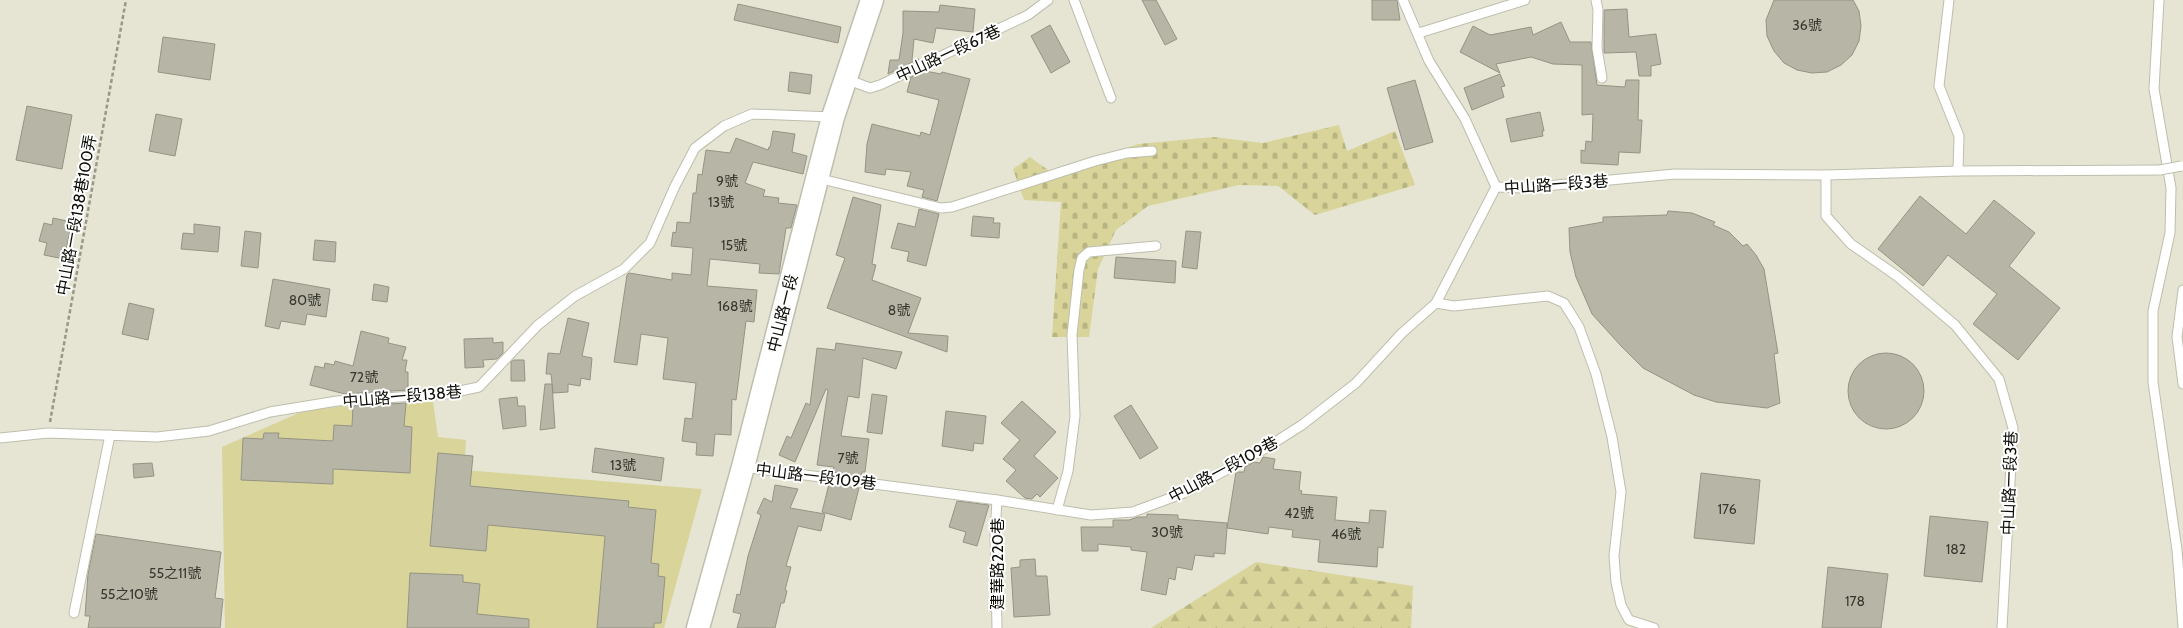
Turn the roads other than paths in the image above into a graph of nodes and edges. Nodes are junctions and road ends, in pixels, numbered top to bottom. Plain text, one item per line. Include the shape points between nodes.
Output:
1 (872, 0) edge
2 (1048, 0) edge
3 (1074, 0) edge
4 (1403, 0) edge
5 (1525, 0) edge
6 (1596, 0) edge
7 (1949, 0) edge
8 (2159, 0) edge
9 (1419, 33) junction
10 (845, 78) junction
11 (1602, 78) dead end
12 (1111, 98) dead end
13 (833, 117) junction
14 (1152, 151) dead end
15 (2182, 165) edge
16 (1958, 171) junction
17 (1826, 175) junction
18 (817, 178) junction
19 (1496, 188) junction
20 (1156, 246) dead end
21 (2183, 290) edge
22 (1436, 303) junction
23 (2183, 384) edge
24 (110, 435) junction
25 (0, 438) edge
26 (743, 467) junction
27 (997, 500) junction
28 (1057, 510) junction
29 (74, 612) dead end
30 (2183, 627) edge
31 (698, 628) edge
32 (997, 628) edge
33 (1654, 628) edge
34 (2002, 628) edge

1 - 10 street, 中山路一段
2 - 10 lane, 中山路一段67巷 via 1028,15 880,85 870,88
3 - 12 lane
4 - 9 lane, 中山路一段3巷
5 - 9 lane
6 - 11 lane via 1597,48
7 - 16 lane via 1939,86 1958,136
8 - 30 lane via 2154,89 2171,188 2170,232 2153,311 2153,382 2177,550
9 - 19 lane, 中山路一段3巷 via 1429,61 1465,119
10 - 13 street, 中山路一段
13 - 18 street, 中山路一段
13 - 24 lane, 中山路一段138巷 via 752,114 724,126 695,148 650,243 624,269 574,296 538,325 479,387 446,394 337,402 270,412 208,431 158,437
14 - 18 lane via 1095,161 941,208
15 - 16 lane, 中山路一段3巷, bridge via 2160,170
16 - 17 lane, 中山路一段3巷
17 - 19 lane, 中山路一段3巷 via 1675,174
17 - 34 lane, 中山路一段3巷 via 1826,216 1851,244 1897,276 1955,324 1999,379 2013,428
18 - 26 street, 中山路一段
19 - 22 lane, 中山路一段109巷
20 - 28 lane via 1089,252 1082,258 1072,335 1076,416 1068,471
21 - 23 lane via 2177,337
22 - 28 lane, 中山路一段109巷 via 1402,333 1356,383 1302,424 1184,493 1133,512 1091,515
22 - 33 lane via 1454,306 1548,296 1564,303 1579,327 1596,374 1612,437 1620,492 1614,556 1621,605 1629,620
24 - 25 lane, 中山路一段138巷 via 48,433
24 - 29 lane
26 - 27 lane, 中山路一段109巷
26 - 31 street, 中山路一段
27 - 28 lane, 中山路一段109巷
27 - 32 lane, 建華路220巷

